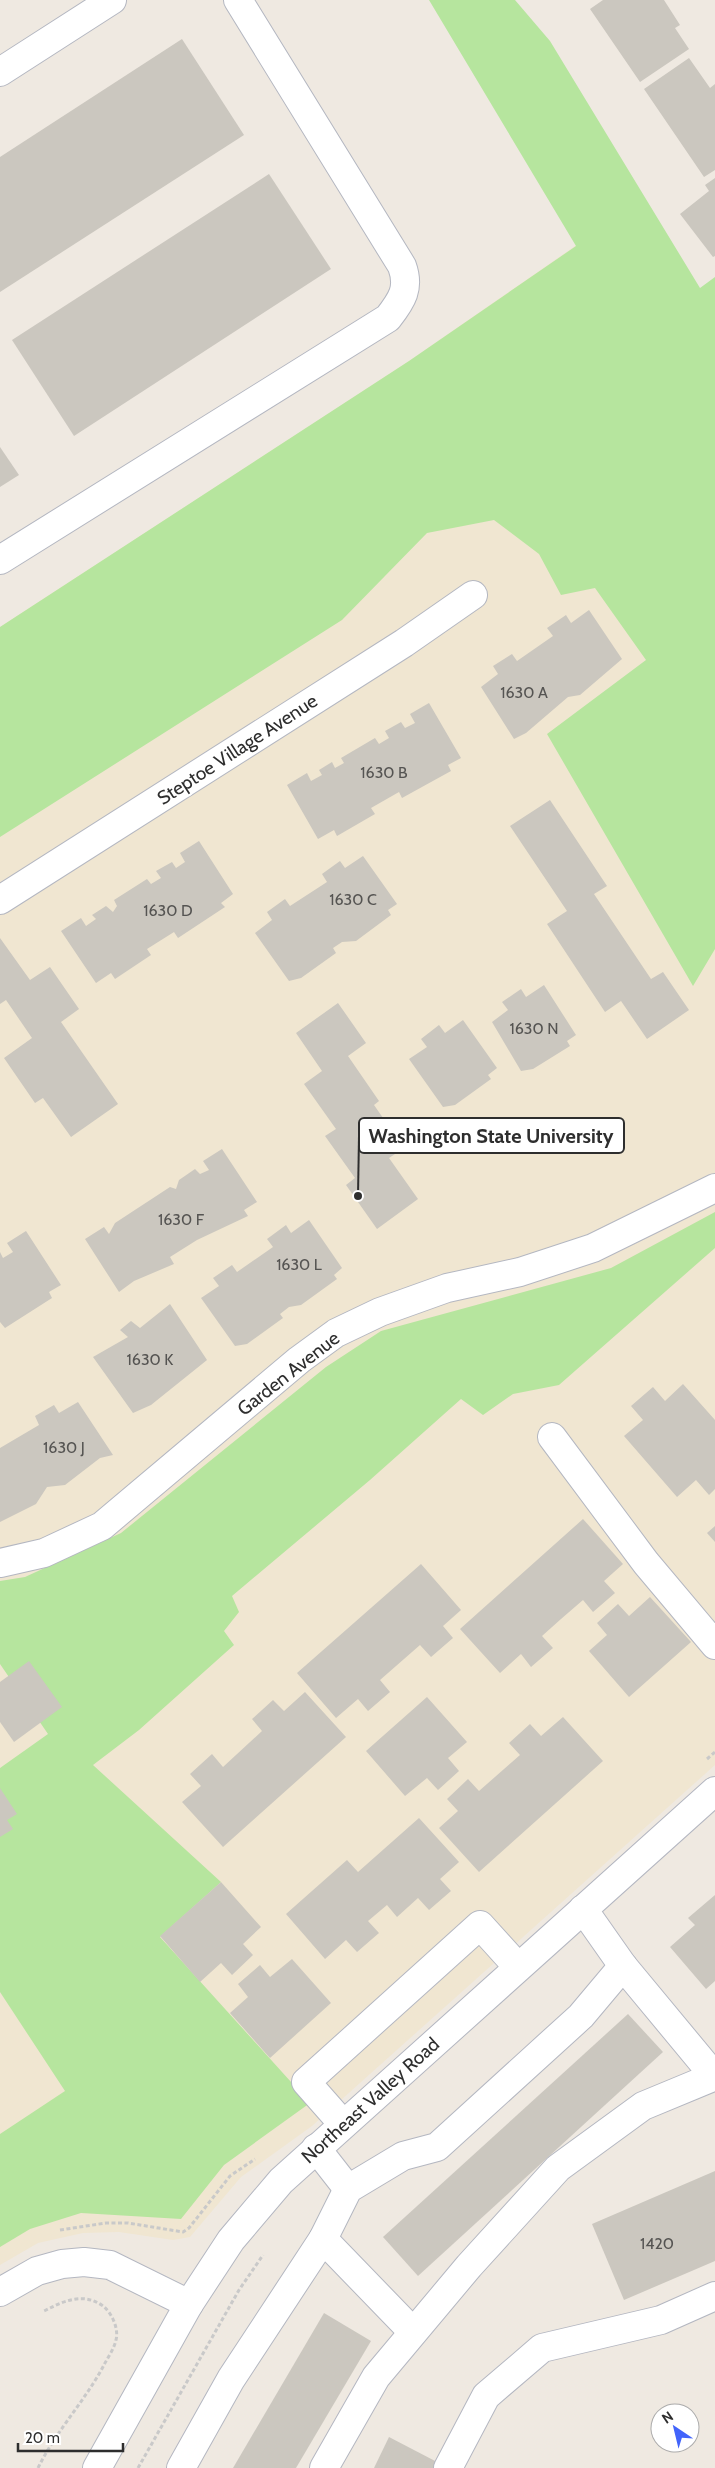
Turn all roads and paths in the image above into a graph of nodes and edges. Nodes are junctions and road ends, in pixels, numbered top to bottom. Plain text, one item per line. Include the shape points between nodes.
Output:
1 (112, 0) edge
2 (238, 0) edge
3 (0, 72) edge
4 (0, 560) edge
5 (473, 595) dead end
6 (0, 900) edge
7 (715, 1188) edge
8 (552, 1436) dead end
9 (0, 1563) edge
10 (715, 1645) edge
11 (715, 1791) edge
12 (583, 1909) junction
13 (623, 1966) junction
14 (518, 1967) junction
15 (714, 2077) edge
16 (344, 2124) junction
17 (316, 2148) junction
18 (260, 2156) dead end
19 (348, 2189) junction
20 (53, 2231) dead end
21 (323, 2239) junction
22 (0, 2292) edge
23 (715, 2296) edge
24 (189, 2304) junction
25 (42, 2312) dead end
26 (413, 2332) junction
27 (38, 2468) edge
28 (97, 2468) edge
29 (181, 2468) edge
30 (324, 2468) edge
31 (448, 2468) edge

1 - 3 street
2 - 4 street via 402,266 405,292 388,318
5 - 6 street, Steptoe Village Avenue via 404,643
7 - 9 street, Garden Avenue via 593,1248 520,1272 447,1288 380,1312 336,1333 299,1360 102,1526 44,1553
8 - 10 street via 646,1563
11 - 12 street, Northeast Valley Road
12 - 13 street
12 - 14 street, Northeast Valley Road
13 - 15 street
13 - 19 street via 581,2016 437,2147 403,2156
14 - 16 street, Northeast Valley Road
14 - 16 street via 480,1925 436,1964 306,2082
15 - 26 street via 643,2106 558,2168
16 - 17 street, Northeast Valley Road
17 - 19 street
17 - 24 street, Northeast Valley Road via 281,2181 230,2240
18 - 20 path via 230,2176 183,2232 128,2223
19 - 21 street
21 - 26 street
21 - 29 street via 231,2379
22 - 24 street via 37,2271 84,2262 110,2265
23 - 31 street via 661,2320 542,2348 486,2396
24 - 28 street, Northeast Valley Road
25 - 27 path via 74,2298 95,2301 105,2308 117,2331 116,2341 94,2384
26 - 30 street via 376,2377

